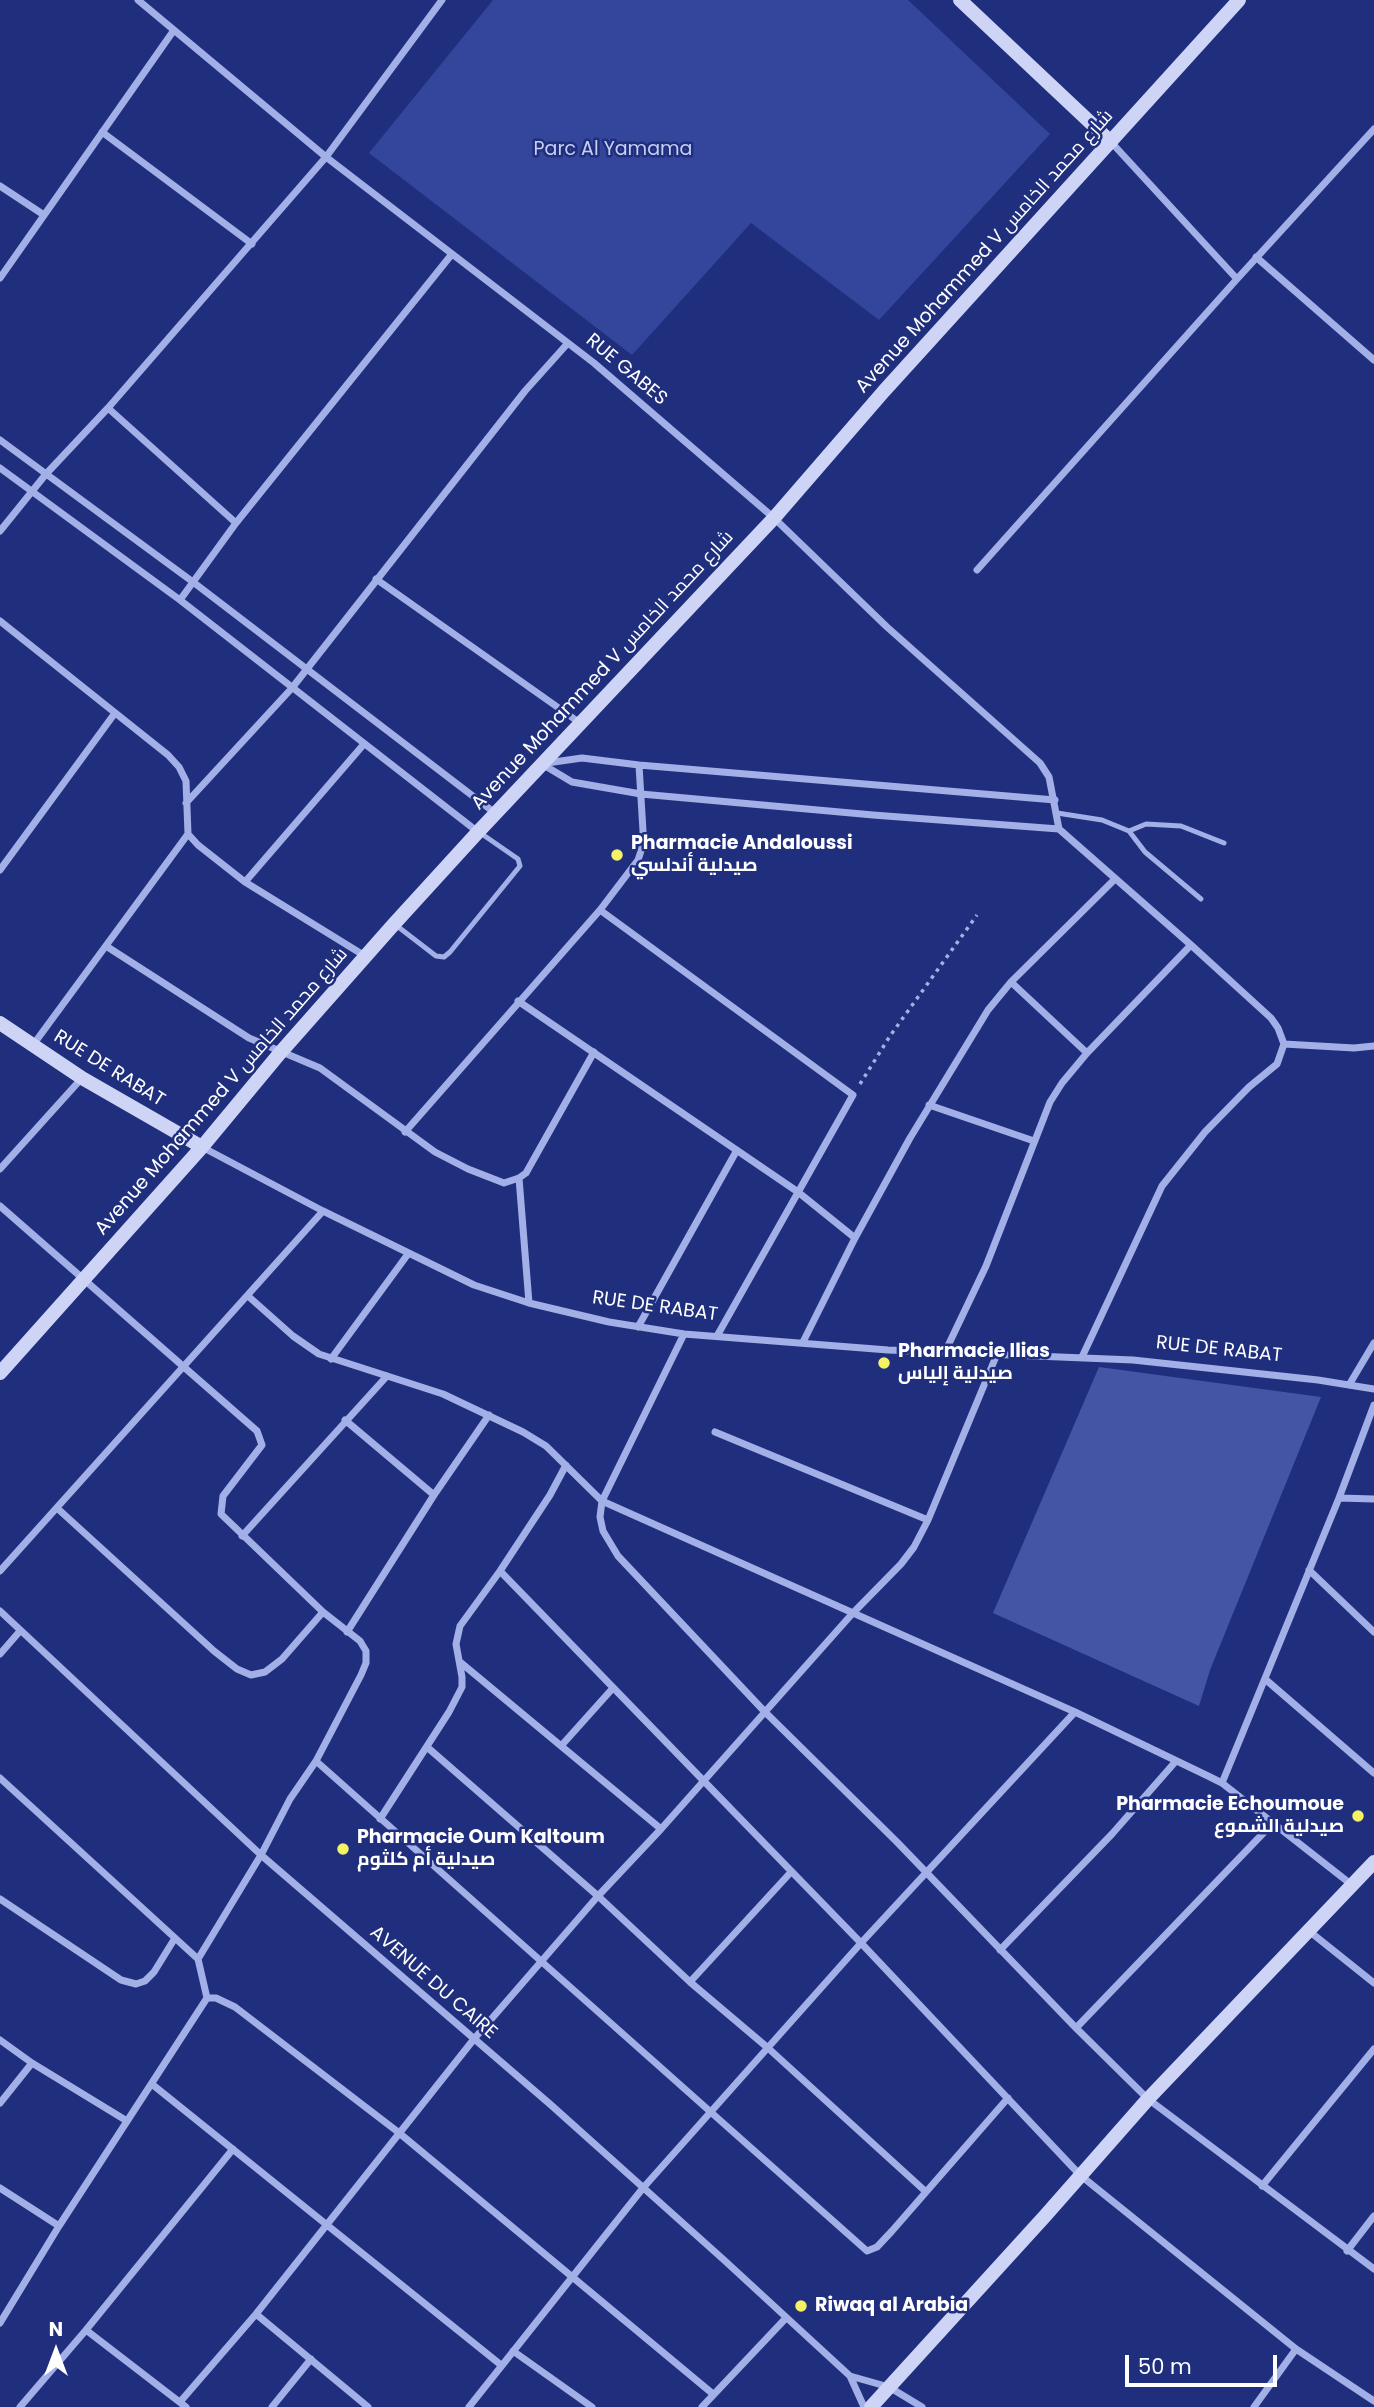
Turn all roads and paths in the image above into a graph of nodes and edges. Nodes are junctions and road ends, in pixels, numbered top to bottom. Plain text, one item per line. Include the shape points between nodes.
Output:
1 (138, 0) edge
2 (442, 0) edge
3 (960, 0) edge
4 (1239, 0) edge
5 (174, 30) junction
6 (1374, 130) edge
7 (102, 132) junction
8 (1111, 142) junction
9 (326, 157) junction
10 (0, 186) edge
11 (44, 215) junction
12 (252, 244) junction
13 (452, 254) junction
14 (1256, 257) junction
15 (0, 278) edge
16 (1237, 279) junction
17 (568, 343) junction
18 (1374, 360) edge
19 (108, 408) junction
20 (0, 440) edge
21 (0, 468) edge
22 (46, 474) junction
23 (33, 492) junction
24 (775, 518) junction
25 (236, 523) junction
26 (0, 531) edge
27 (977, 570) dead end
28 (376, 579) junction
29 (193, 582) junction
30 (180, 600) junction
31 (0, 621) edge
32 (307, 669) junction
33 (292, 688) junction
34 (116, 713) junction
35 (580, 723) junction
36 (364, 744) junction
37 (541, 764) junction
38 (639, 765) junction
39 (641, 794) junction
40 (1055, 800) junction
41 (186, 803) junction
42 (495, 813) junction
43 (1057, 813) junction
44 (1059, 829) junction
45 (1129, 831) junction
46 (478, 832) junction
47 (188, 834) junction
48 (1224, 843) dead end
49 (0, 870) edge
50 (1115, 879) junction
51 (245, 882) junction
52 (1201, 899) dead end
53 (600, 909) junction
54 (978, 915) dead end
55 (394, 924) junction
56 (1191, 945) junction
57 (106, 946) junction
58 (365, 956) junction
59 (1011, 982) junction
60 (518, 1001) junction
61 (0, 1023) edge
62 (1284, 1044) junction
63 (33, 1045) junction
64 (1374, 1046) edge
65 (594, 1052) junction
66 (281, 1053) junction
67 (1087, 1053) junction
68 (82, 1078) junction
69 (853, 1095) junction
70 (929, 1105) junction
71 (405, 1132) junction
72 (1034, 1141) junction
73 (202, 1147) junction
74 (737, 1150) junction
75 (0, 1170) edge
76 (519, 1178) junction
77 (798, 1192) junction
78 (0, 1206) edge
79 (323, 1211) junction
80 (855, 1238) junction
81 (408, 1254) junction
82 (84, 1280) junction
83 (248, 1296) junction
84 (529, 1303) junction
85 (638, 1327) junction
86 (684, 1334) junction
87 (717, 1336) junction
88 (803, 1342) junction
89 (1374, 1343) edge
90 (945, 1352) junction
91 (997, 1354) junction
92 (1082, 1357) junction
93 (331, 1359) junction
94 (182, 1366) junction
95 (0, 1373) edge
96 (387, 1376) junction
97 (1349, 1385) junction
98 (1374, 1389) edge
99 (1374, 1405) edge
100 (489, 1415) junction
101 (345, 1420) junction
102 (715, 1432) dead end
103 (566, 1465) junction
104 (434, 1495) junction
105 (1339, 1498) junction
106 (1374, 1499) edge
107 (601, 1501) junction
108 (58, 1508) junction
109 (928, 1520) junction
110 (242, 1536) junction
111 (1309, 1570) junction
112 (0, 1571) edge
113 (500, 1571) junction
114 (0, 1611) edge
115 (323, 1612) junction
116 (852, 1614) junction
117 (20, 1631) junction
118 (347, 1632) junction
119 (1374, 1632) edge
120 (0, 1654) edge
121 (460, 1662) junction
122 (1265, 1679) junction
123 (613, 1688) junction
124 (765, 1712) junction
125 (1075, 1712) junction
126 (561, 1746) junction
127 (427, 1747) junction
128 (316, 1761) junction
129 (1176, 1761) junction
130 (1374, 1773) edge
131 (0, 1778) edge
132 (703, 1781) junction
133 (1222, 1783) junction
134 (380, 1819) junction
135 (1273, 1824) junction
136 (661, 1829) junction
137 (261, 1855) junction
138 (1374, 1862) edge
139 (791, 1872) junction
140 (926, 1873) junction
141 (1352, 1885) junction
142 (598, 1896) junction
143 (0, 1899) edge
144 (1309, 1931) junction
145 (175, 1938) junction
146 (861, 1943) junction
147 (1000, 1950) junction
148 (198, 1959) junction
149 (542, 1960) junction
150 (690, 1982) junction
151 (1374, 1983) edge
152 (207, 1998) junction
153 (1076, 2028) junction
154 (474, 2039) junction
155 (0, 2040) edge
156 (768, 2048) junction
157 (1374, 2049) edge
158 (32, 2063) junction
159 (153, 2085) junction
160 (1008, 2098) junction
161 (1148, 2099) junction
162 (0, 2103) edge
163 (712, 2112) junction
164 (127, 2121) junction
165 (398, 2132) junction
166 (233, 2149) junction
167 (1080, 2175) junction
168 (1262, 2186) junction
169 (0, 2188) edge
170 (643, 2188) junction
171 (925, 2191) junction
172 (1374, 2216) edge
173 (325, 2225) junction
174 (60, 2226) junction
175 (1347, 2251) junction
176 (1374, 2269) edge
177 (572, 2277) junction
178 (256, 2314) junction
179 (786, 2318) junction
180 (0, 2323) edge
181 (86, 2330) junction
182 (1296, 2348) junction
183 (513, 2351) junction
184 (311, 2359) junction
185 (501, 2365) junction
186 (850, 2376) junction
187 (889, 2387) junction
188 (713, 2394) junction
189 (1374, 2401) edge
190 (183, 2404) edge
191 (20, 2407) edge
192 (272, 2407) edge
193 (368, 2407) edge
194 (469, 2407) edge
195 (592, 2407) edge
196 (702, 2407) edge
197 (864, 2407) edge
198 (871, 2407) edge
199 (922, 2407) edge
200 (1254, 2407) edge

1 - 5 street, RUE GABES
2 - 9 street
3 - 8 main road
4 - 8 main road, Avenue Mohammed V شارع محمد الخامس
5 - 7 street
5 - 9 street, RUE GABES
6 - 14 street
7 - 11 street
7 - 12 street
8 - 16 street
8 - 24 main road, Avenue Mohammed V شارع محمد الخامس via 884,390
9 - 12 street
9 - 13 street, RUE GABES
10 - 11 street
11 - 15 street
12 - 19 street
13 - 17 street, RUE GABES
13 - 25 street
14 - 16 street
14 - 18 street
16 - 27 street
17 - 24 street, RUE GABES
17 - 28 street via 524,390
19 - 22 street
19 - 25 street
20 - 22 street
21 - 23 street
22 - 23 street
22 - 29 street
23 - 26 street
23 - 30 street
24 - 35 main road, Avenue Mohammed V شارع محمد الخامس
24 - 40 street, RUE GABES via 1040,763
25 - 29 street
28 - 32 street
28 - 35 street
29 - 30 street
29 - 32 street
30 - 33 street
31 - 34 street
32 - 33 street
32 - 42 street
33 - 36 street
33 - 41 street
34 - 41 street via 179,767 186,781
34 - 49 street
35 - 37 main road, Avenue Mohammed V شارع محمد الخامس
36 - 46 street
36 - 51 street
37 - 38 street via 582,758
37 - 39 street via 572,782
37 - 42 main road, Avenue Mohammed V شارع محمد الخامس
38 - 39 street
38 - 40 street
39 - 44 street
39 - 53 street via 642,849
40 - 43 street, RUE GABES
41 - 47 street
42 - 46 main road, Avenue Mohammed V شارع محمد الخامس
43 - 44 street, RUE GABES
43 - 45 lane via 1102,820
44 - 50 street
45 - 48 lane via 1146,824 1181,826
45 - 52 lane via 1145,852
46 - 55 main road, Avenue Mohammed V شارع محمد الخامس
46 - 55 lane via 518,859 520,866 450,952 436,956
47 - 51 street
47 - 57 street
50 - 56 street
50 - 59 street
51 - 58 street
53 - 60 street
53 - 69 street
54 - 69 path
55 - 58 main road, Avenue Mohammed V شارع محمد الخامس
56 - 62 street via 1271,1018
56 - 67 street
57 - 63 street
57 - 66 street via 249,1038
58 - 66 main road, Avenue Mohammed V شارع محمد الخامس
59 - 67 street
59 - 70 street via 988,1010
60 - 65 street
60 - 71 street
61 - 63 main road, RUE DE RABAT
62 - 64 street
62 - 92 street via 1278,1064 1205,1132 1163,1186
63 - 68 main road, RUE DE RABAT
65 - 74 street
65 - 76 street
66 - 71 street via 320,1068
66 - 73 main road, Avenue Mohammed V شارع محمد الخامس
67 - 72 street via 1050,1102
68 - 73 main road, RUE DE RABAT
68 - 75 street
69 - 77 street
70 - 72 street
70 - 80 street
71 - 76 street via 489,1179 504,1183
72 - 90 street via 986,1266
73 - 79 street, RUE DE RABAT
73 - 82 main road, Avenue Mohammed V شارع محمد الخامس
74 - 77 street
74 - 85 street
76 - 84 street
77 - 80 street
77 - 87 street
78 - 82 street
79 - 81 street, RUE DE RABAT
79 - 83 street
80 - 88 street
81 - 84 street, RUE DE RABAT
81 - 93 street
82 - 94 street
82 - 95 main road, Avenue Mohammed V شارع محمد الخامس
83 - 93 street via 300,1341
83 - 94 street
84 - 85 street, RUE DE RABAT
85 - 86 street, RUE DE RABAT
86 - 87 street, RUE DE RABAT
86 - 107 street
87 - 88 street, RUE DE RABAT
88 - 90 street, RUE DE RABAT
89 - 97 street
90 - 91 street, RUE DE RABAT
91 - 92 street, RUE DE RABAT
91 - 109 street
92 - 97 street, RUE DE RABAT
93 - 96 street
94 - 108 street
94 - 110 street via 260,1438 259,1452 221,1504 220,1514
96 - 100 street
96 - 101 street
97 - 98 street, RUE DE RABAT
99 - 105 street
100 - 103 street via 546,1446
100 - 104 street
101 - 104 street
101 - 110 street
102 - 109 street
103 - 107 street
103 - 113 street
104 - 118 street
105 - 106 street
105 - 111 street
107 - 116 street
107 - 124 street via 603,1531 618,1556
108 - 112 street
108 - 115 street via 214,1651 251,1675 265,1672 282,1659
109 - 116 street via 901,1564
110 - 115 street
111 - 119 street
111 - 122 street
113 - 121 street via 460,1626 456,1644
113 - 123 street
114 - 117 street, AVENUE DU CAIRE
115 - 118 street
116 - 124 street
116 - 125 street
117 - 120 street
117 - 137 street, AVENUE DU CAIRE
118 - 128 street via 360,1641 366,1663
121 - 126 street
121 - 127 street via 462,1687
122 - 130 street
122 - 133 street
123 - 126 street
123 - 132 street
124 - 132 street
124 - 140 street
125 - 129 street
125 - 140 street
126 - 136 street
127 - 134 street
127 - 142 street
128 - 134 street
128 - 137 street
129 - 133 street
129 - 147 street
131 - 145 street
132 - 136 street
132 - 139 street
133 - 135 street
134 - 149 street
135 - 141 street
135 - 153 street
136 - 142 street
137 - 148 street
137 - 154 street, AVENUE DU CAIRE
138 - 141 main road
139 - 146 street
139 - 150 street
140 - 146 street
140 - 147 street
141 - 144 main road
142 - 149 street
142 - 150 street
143 - 145 street via 109,1973 136,1984 154,1972
144 - 151 street
144 - 161 main road
145 - 148 street
146 - 156 street
146 - 160 street
147 - 153 street
148 - 152 street
149 - 154 street
149 - 163 street
150 - 156 street
152 - 159 street
152 - 165 street via 236,2007
153 - 161 street
154 - 165 street
154 - 170 street, AVENUE DU CAIRE
155 - 158 street
156 - 163 street
156 - 171 street
157 - 168 street
158 - 162 street
158 - 164 street
159 - 164 street
159 - 166 street
160 - 167 street
160 - 171 street
161 - 167 main road
161 - 168 street
163 - 170 street
163 - 171 street via 867,2251 877,2247
164 - 174 street
165 - 173 street
165 - 177 street
166 - 173 street
166 - 181 street
167 - 182 street
167 - 187 main road
168 - 175 street
169 - 174 street
170 - 177 street
170 - 179 street, AVENUE DU CAIRE
172 - 175 street
173 - 178 street
173 - 185 street
174 - 180 street
175 - 176 street
177 - 183 street
177 - 188 street
178 - 184 street
178 - 190 street
179 - 186 street, AVENUE DU CAIRE
179 - 188 street
181 - 190 street
181 - 191 street
182 - 189 street
182 - 200 street
183 - 185 street
183 - 195 street
184 - 192 street
184 - 193 street
185 - 194 street
186 - 187 street, AVENUE DU CAIRE
186 - 197 street, AVENUE DU CAIRE
187 - 198 main road
187 - 199 street, AVENUE DU CAIRE
188 - 196 street

